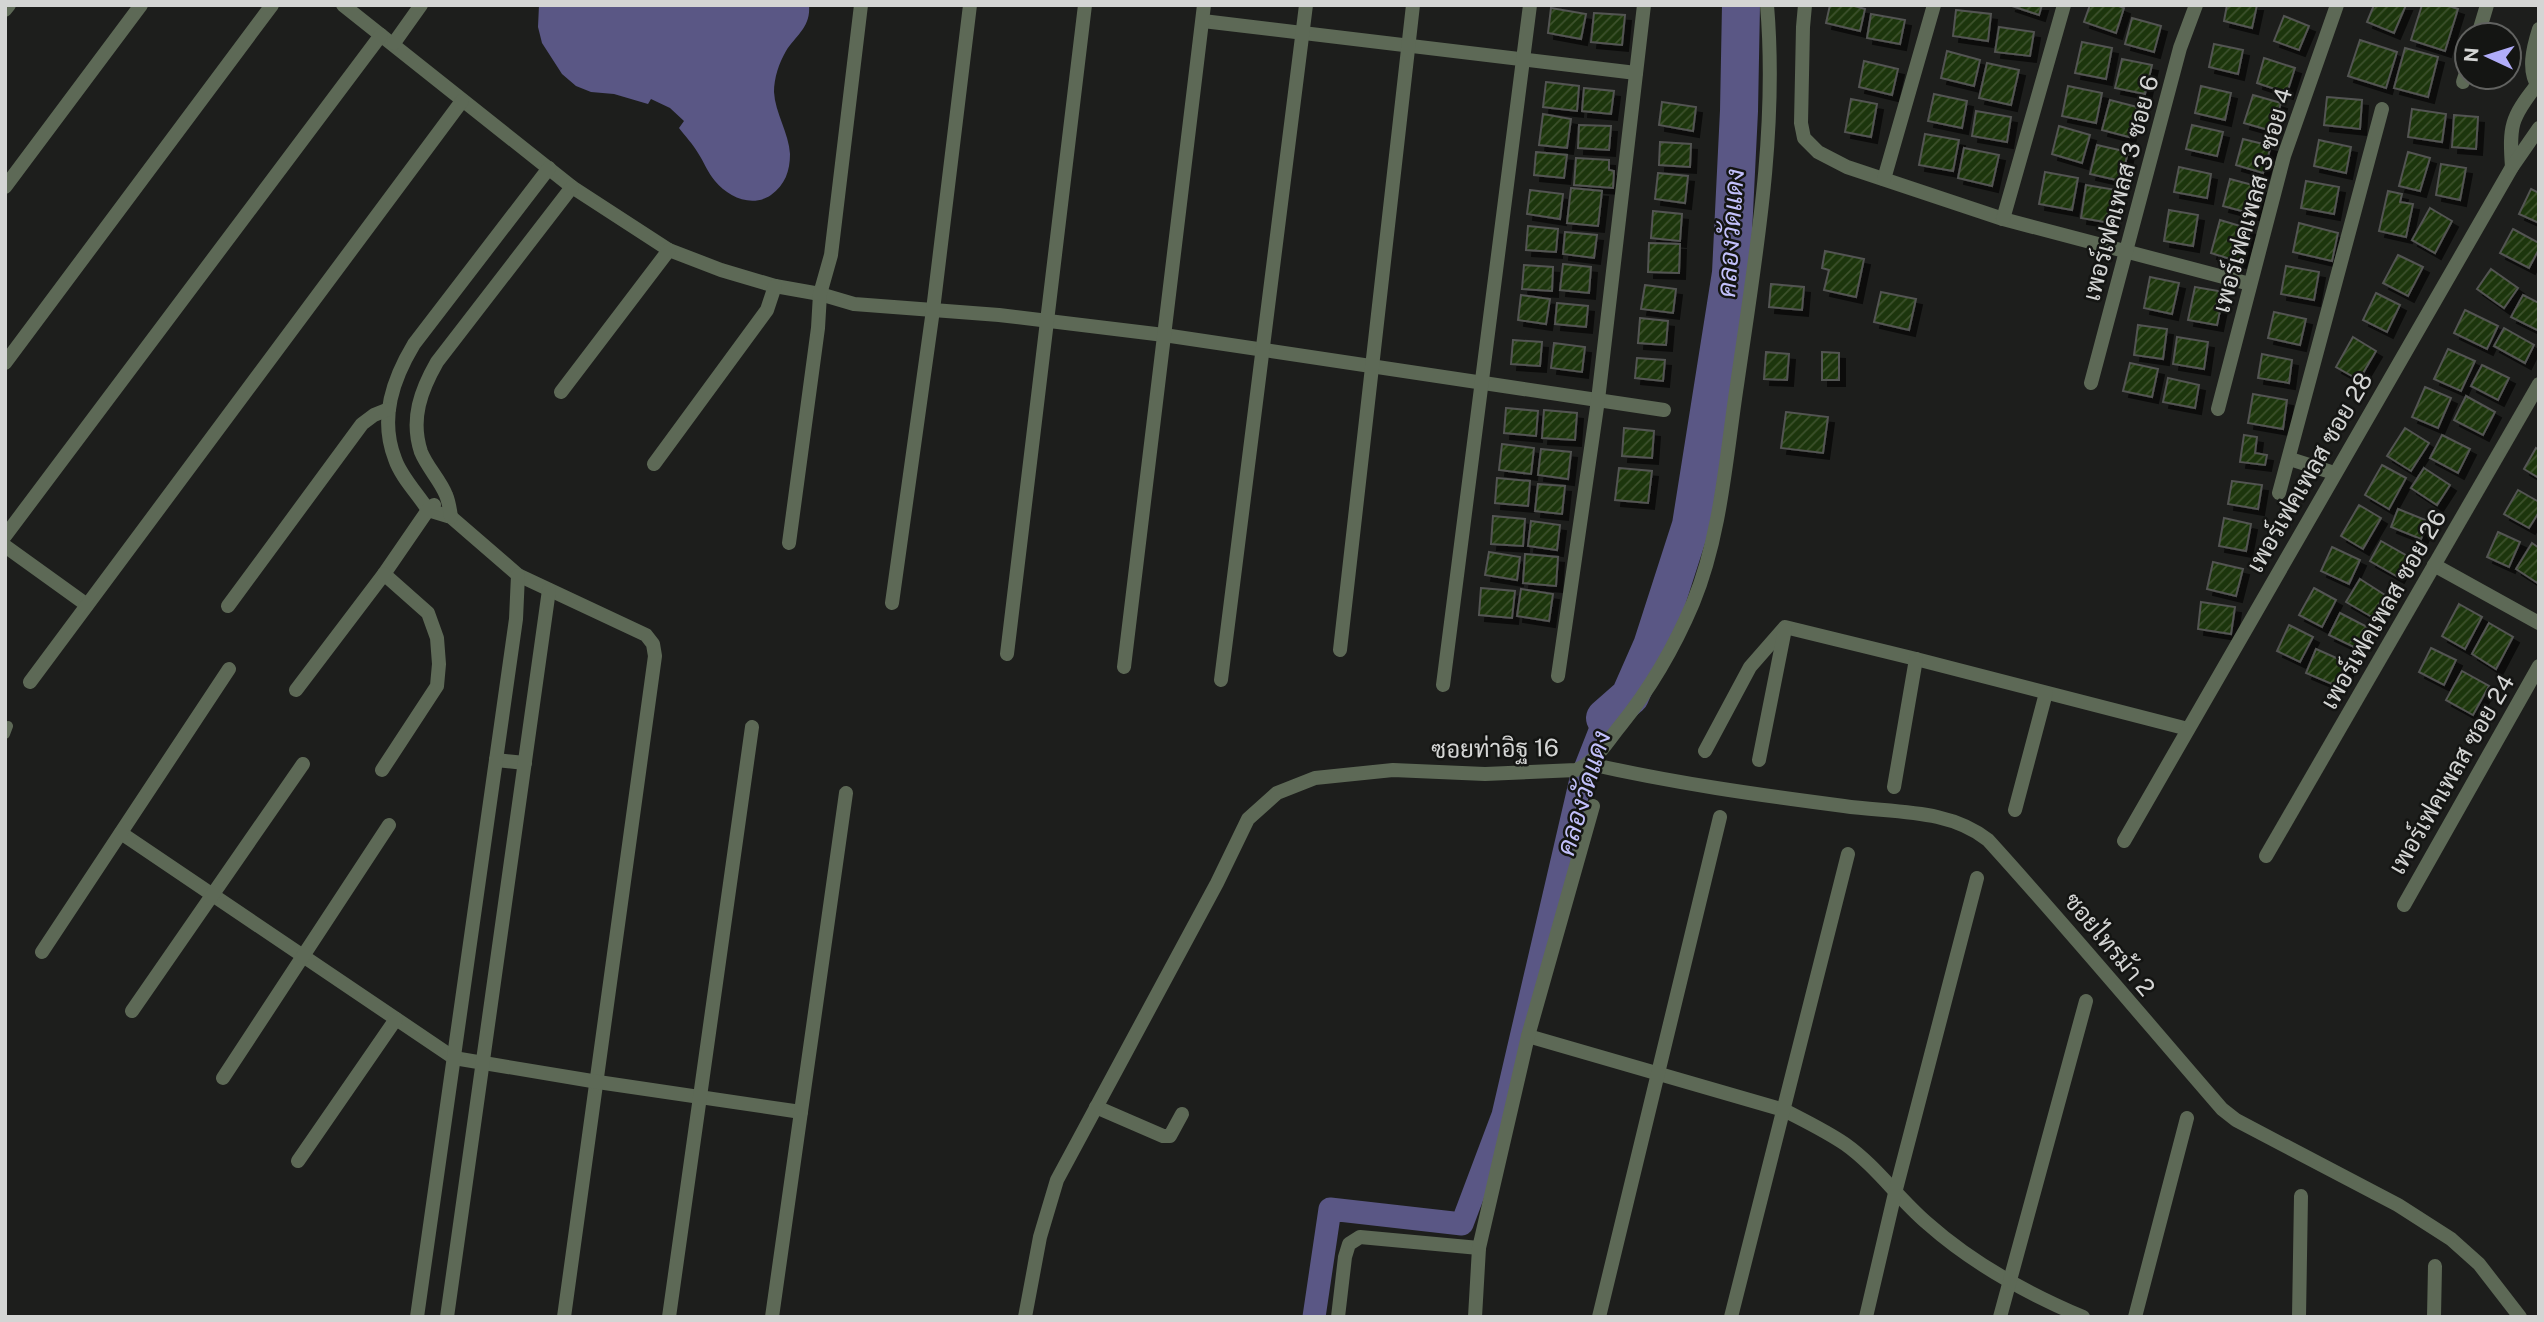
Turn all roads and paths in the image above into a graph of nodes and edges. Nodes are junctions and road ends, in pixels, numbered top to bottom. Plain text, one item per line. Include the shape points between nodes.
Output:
1 (9, 5) edge
2 (141, 5) edge
3 (272, 5) edge
4 (343, 5) edge
5 (421, 5) edge
6 (861, 5) edge
7 (970, 5) edge
8 (1085, 5) edge
9 (1205, 5) edge
10 (1306, 5) edge
11 (1413, 5) edge
12 (1530, 5) edge
13 (1644, 5) edge
14 (1767, 5) edge
15 (1805, 5) edge
16 (1934, 5) edge
17 (2064, 5) edge
18 (2196, 5) edge
19 (2337, 5) edge
20 (5, 10) edge
21 (1203, 21) junction
22 (2539, 29) edge
23 (1303, 33) junction
24 (388, 39) junction
25 (1409, 45) junction
26 (1524, 59) junction
27 (1636, 73) junction
28 (2538, 87) edge
29 (462, 101) junction
30 (2382, 109) dead end
31 (2539, 128) edge
32 (2512, 167) junction
33 (549, 168) junction
34 (1884, 180) junction
35 (5, 187) edge
36 (572, 187) junction
37 (2003, 219) junction
38 (669, 250) junction
39 (2125, 252) junction
40 (2250, 284) junction
41 (775, 286) junction
42 (820, 294) junction
43 (933, 310) junction
44 (1047, 322) junction
45 (1164, 334) junction
46 (1262, 349) junction
47 (5, 363) edge
48 (1372, 366) junction
49 (1483, 383) junction
50 (2091, 383) dead end
51 (2539, 384) edge
52 (561, 392) dead end
53 (1598, 400) junction
54 (2218, 408) dead end
55 (389, 409) junction
56 (1664, 410) dead end
57 (2290, 459) junction
58 (654, 464) dead end
59 (2334, 473) junction
60 (2280, 494) dead end
61 (446, 495) junction
62 (428, 510) junction
63 (451, 517) junction
64 (5, 536) edge
65 (789, 543) dead end
66 (5, 546) edge
67 (2434, 565) junction
68 (384, 575) junction
69 (518, 575) junction
70 (549, 590) junction
71 (892, 603) dead end
72 (87, 605) junction
73 (228, 606) dead end
74 (2539, 623) edge
75 (1785, 627) junction
76 (1340, 649) dead end
77 (1007, 654) dead end
78 (1916, 659) junction
79 (2539, 666) edge
80 (1124, 667) dead end
81 (229, 669) dead end
82 (1558, 677) dead end
83 (1220, 680) dead end
84 (30, 682) dead end
85 (1443, 685) dead end
86 (296, 690) dead end
87 (2046, 693) junction
88 (752, 727) dead end
89 (2188, 729) junction
90 (1705, 751) dead end
91 (496, 760) junction
92 (1759, 760) dead end
93 (525, 763) junction
94 (303, 764) dead end
95 (1590, 764) junction
96 (382, 770) dead end
97 (1894, 787) dead end
98 (846, 793) dead end
99 (1593, 806) dead end
100 (2015, 810) dead end
101 (1720, 817) dead end
102 (389, 825) dead end
103 (121, 833) junction
104 (2123, 841) dead end
105 (1848, 854) dead end
106 (2266, 856) dead end
107 (1977, 878) dead end
108 (213, 895) junction
109 (2404, 905) dead end
110 (42, 952) dead end
111 (303, 956) junction
112 (2086, 1001) dead end
113 (132, 1011) dead end
114 (396, 1019) junction
115 (1528, 1036) junction
116 (454, 1058) junction
117 (482, 1063) junction
118 (1657, 1073) junction
119 (223, 1078) dead end
120 (598, 1082) junction
121 (700, 1097) junction
122 (1096, 1108) junction
123 (1784, 1110) junction
124 (801, 1112) junction
125 (1182, 1114) dead end
126 (2187, 1118) dead end
127 (298, 1161) dead end
128 (1895, 1193) junction
129 (2301, 1196) dead end
130 (1479, 1248) junction
131 (2435, 1266) dead end
132 (2008, 1282) junction
133 (417, 1317) edge
134 (447, 1317) edge
135 (565, 1317) edge
136 (669, 1317) edge
137 (772, 1317) edge
138 (1025, 1317) edge
139 (1338, 1317) edge
140 (1475, 1317) edge
141 (1599, 1317) edge
142 (1731, 1317) edge
143 (1866, 1317) edge
144 (2000, 1317) edge
145 (2083, 1317) edge
146 (2135, 1317) edge
147 (2299, 1317) edge
148 (2434, 1317) edge
149 (2520, 1317) edge

1 - 20 street
2 - 35 street
3 - 47 street
4 - 24 street
5 - 24 street
6 - 42 street via 831,255
7 - 43 street
8 - 44 street
9 - 21 street
10 - 23 street
11 - 25 street
12 - 26 street
13 - 27 street
14 - 95 street, ซอยท่าอิฐ 16 via 1770,86 1765,191 1713,534 1694,601 1669,655 1639,703
15 - 34 street via 1800,98 1804,138 1818,152
16 - 34 street
17 - 37 street
18 - 39 street, เพอร์เฟคเพลส 3 ซอย 6
19 - 40 street, เพอร์เฟคเพลส 3 ซอย 4 via 2284,156
21 - 23 street
21 - 45 street
22 - 28 street via 2532,62
23 - 25 street
23 - 46 street
24 - 29 street
24 - 64 street
25 - 26 street
25 - 48 street
26 - 27 street
26 - 49 street
27 - 53 street
28 - 32 street via 2512,121
29 - 33 street
29 - 72 street
30 - 57 street
31 - 32 street, เพอร์เฟคเพลส ซอย 28
32 - 59 street, เพอร์เฟคเพลส ซอย 28
33 - 36 street
33 - 55 street via 414,344 399,369
34 - 37 street
36 - 38 street
36 - 61 street via 425,383 417,405 416,429 421,452
37 - 39 street
38 - 41 street
38 - 52 street
39 - 40 street
39 - 50 street, เพอร์เฟคเพลส 3 ซอย 6
40 - 54 street, เพอร์เฟคเพลส 3 ซอย 4
41 - 42 street
41 - 58 street via 767,310
42 - 43 street via 854,304
42 - 65 street
43 - 44 street
43 - 71 street
44 - 45 street
44 - 77 street
45 - 46 street
45 - 80 street
46 - 48 street
46 - 83 street
48 - 49 street
48 - 76 street
49 - 53 street
49 - 85 street
51 - 67 street, เพอร์เฟคเพลส ซอย 26
53 - 56 street
53 - 82 street
55 - 62 street via 395,460
55 - 73 street via 362,424
57 - 59 street
57 - 60 street
59 - 89 street, เพอร์เฟคเพลส ซอย 28
61 - 62 street
61 - 63 street
62 - 63 street
62 - 68 street
63 - 69 street
66 - 72 street
67 - 74 street
67 - 106 street, เพอร์เฟคเพลส ซอย 26
68 - 86 street
68 - 96 street via 428,613 437,638 439,664 437,686
69 - 70 street
69 - 91 street
70 - 93 street
70 - 120 street via 646,635 655,656
72 - 84 street
75 - 78 street
75 - 90 street via 1750,667
75 - 92 street
78 - 87 street
78 - 97 street
79 - 109 street, เพอร์เฟคเพลส ซอย 24
81 - 103 street
87 - 89 street
87 - 100 street
88 - 121 street
89 - 104 street, เพอร์เฟคเพลส ซอย 28
91 - 93 street
91 - 116 street
93 - 117 street
94 - 108 street
95 - 122 street, ซอยท่าอิฐ 16 via 1576,770 1485,774 1393,770 1315,778 1277,793 1248,819
95 - 149 street, ซอยไทรม้า 2 via 1634,775 1931,816 1959,821 1976,830 2059,918 2222,1109 2398,1205 2451,1240 2479,1264
98 - 124 street
99 - 115 street
101 - 118 street
102 - 111 street
103 - 108 street
103 - 110 street
105 - 123 street
107 - 128 street
108 - 111 street
108 - 113 street
111 - 114 street
111 - 119 street
112 - 132 street
114 - 116 street
114 - 127 street
115 - 118 street
115 - 130 street
116 - 117 street
116 - 133 street
117 - 120 street
117 - 134 street
118 - 123 street
118 - 141 street
120 - 121 street
120 - 135 street
121 - 124 street
121 - 136 street
122 - 125 street via 1163,1136 1170,1136
122 - 138 street, ซอยท่าอิฐ 16 via 1057,1180 1040,1237
123 - 128 street via 1846,1145
123 - 142 street
124 - 137 street
126 - 146 street
128 - 132 street via 1959,1249
128 - 143 street
129 - 147 street
130 - 139 street via 1360,1237 1349,1244 1345,1257
130 - 140 street
131 - 148 street
132 - 144 street
132 - 145 street

